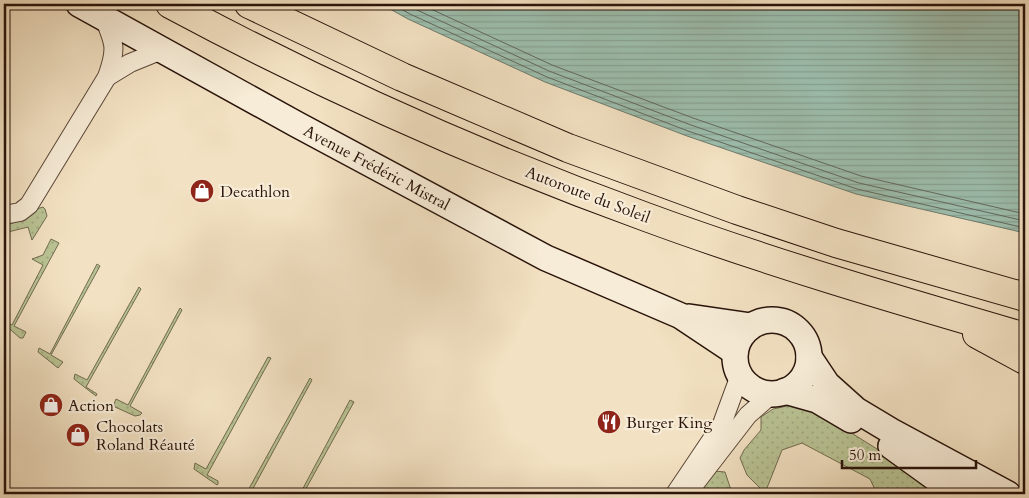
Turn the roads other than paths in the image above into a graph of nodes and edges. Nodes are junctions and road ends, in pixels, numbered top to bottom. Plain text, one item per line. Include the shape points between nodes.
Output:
1 (79, 4) edge
2 (170, 4) edge
3 (249, 4) edge
4 (104, 18) junction
5 (162, 50) junction
6 (107, 76) junction
7 (4, 215) edge
8 (1025, 297) edge
9 (934, 310) junction
10 (681, 316) junction
11 (751, 326) junction
12 (1025, 337) edge
13 (809, 357) junction
14 (1025, 360) edge
15 (737, 364) junction
16 (779, 392) junction
17 (717, 445) junction
18 (675, 494) edge
19 (688, 494) edge
20 (962, 494) edge
21 (1008, 494) edge

1 - 4 main road, Avenue Frédéric Mistral
2 - 9 highway, Autoroute du Soleil via 329,84 568,188 756,255
3 - 8 highway via 402,77 568,148 836,243
4 - 5 main road, Avenue Frédéric Mistral
4 - 6 street via 114,41
5 - 6 street
5 - 10 main road, Avenue Frédéric Mistral via 546,258
6 - 7 street via 29,205 20,212
9 - 12 highway, Autoroute du Soleil
9 - 14 highway
10 - 11 main road, Avenue Frédéric Mistral
10 - 15 main road, Avenue Frédéric Mistral
11 - 13 main road via 768,320 786,323 801,334
11 - 15 main road via 739,339
13 - 16 main road via 804,374 793,387
13 - 21 main road via 827,384 856,410
15 - 16 main road via 745,382 758,391
15 - 17 street
16 - 17 street via 748,415
16 - 20 main road via 817,400 865,428
17 - 18 street
17 - 19 street

